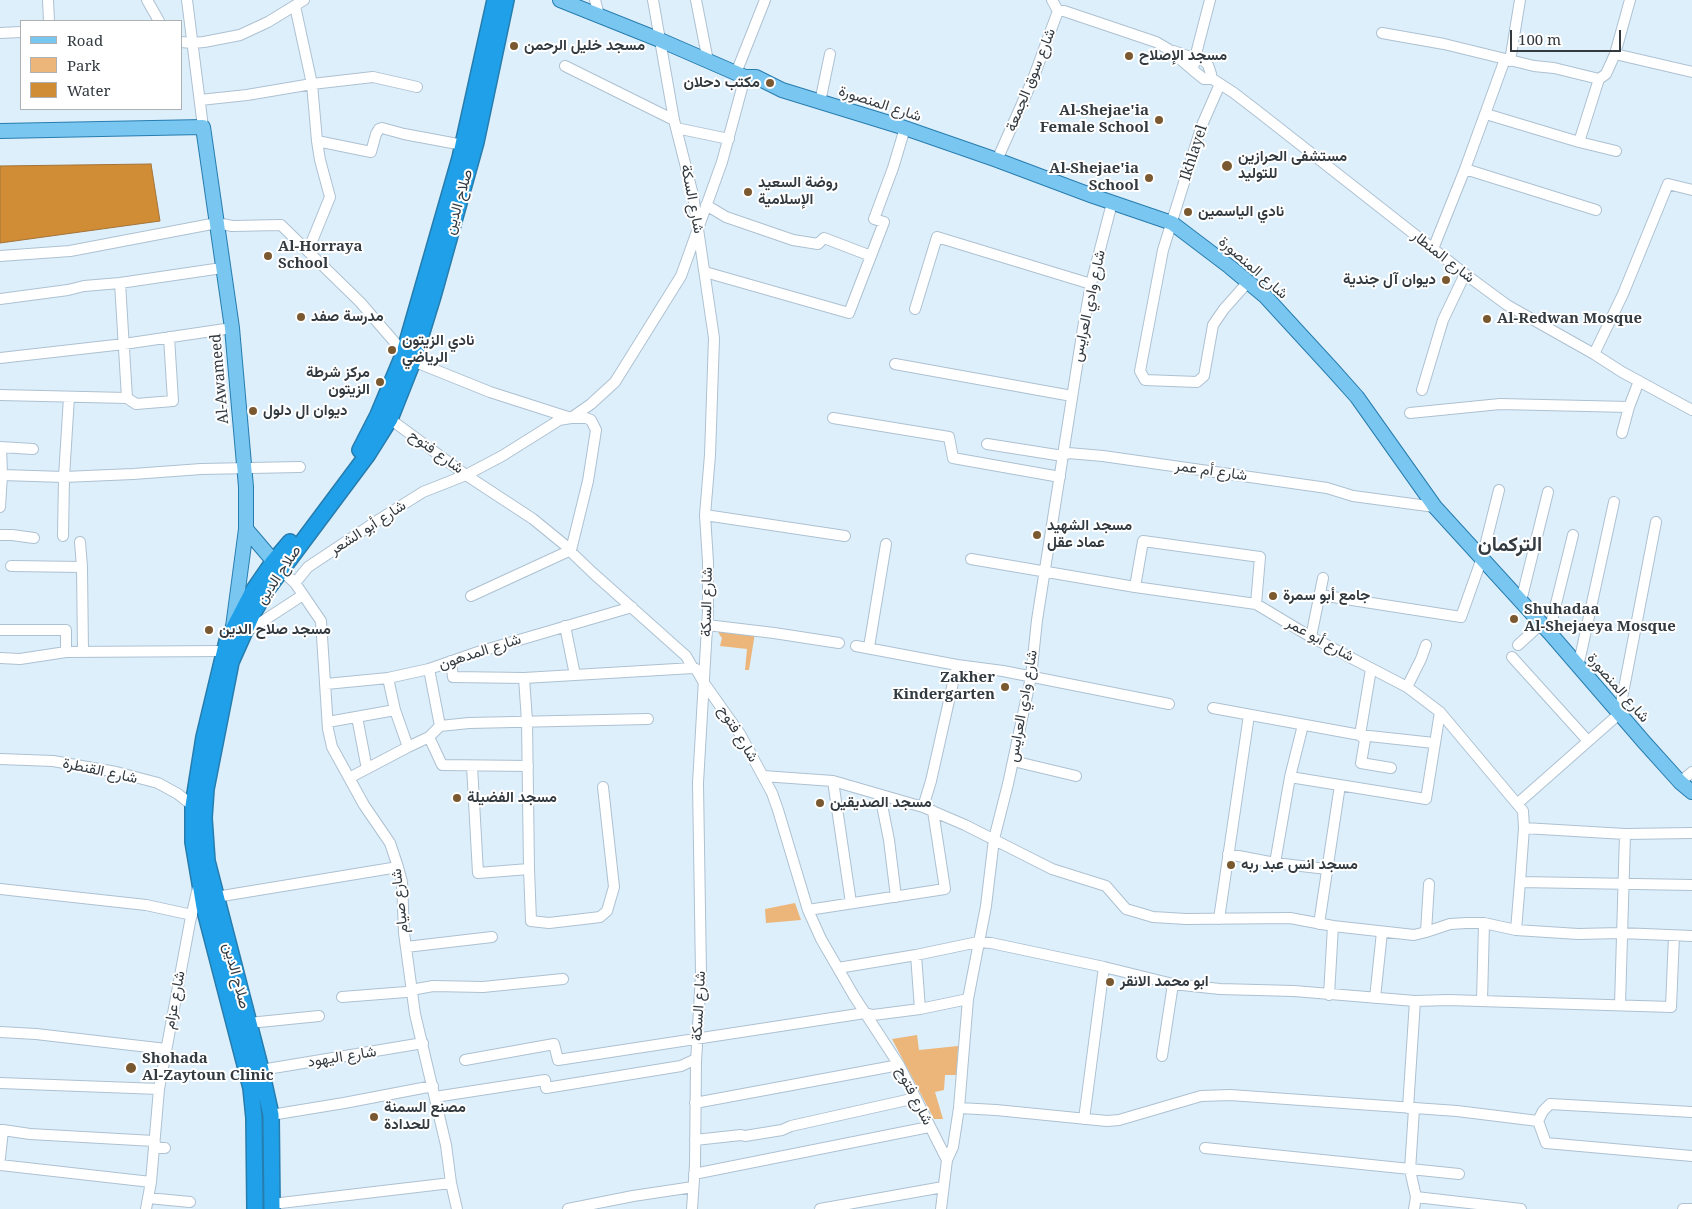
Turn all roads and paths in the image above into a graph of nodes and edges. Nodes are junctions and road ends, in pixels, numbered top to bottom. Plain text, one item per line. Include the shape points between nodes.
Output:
1 (48, 0) edge
2 (147, 0) edge
3 (187, 0) edge
4 (495, 0) edge
5 (506, 0) edge
6 (560, 0) edge
7 (579, 0) edge
8 (653, 0) edge
9 (696, 0) edge
10 (765, 0) edge
11 (1052, 0) edge
12 (1210, 0) edge
13 (1520, 0) edge
14 (1630, 0) edge
15 (300, 3) edge
16 (596, 7) edge
17 (1058, 11) junction
18 (49, 20) edge
19 (159, 20) edge
20 (20, 32) edge
21 (0, 33) edge
22 (1382, 33) dead end
23 (660, 36) junction
24 (186, 43) edge
25 (1168, 49) junction
26 (830, 54) dead end
27 (1616, 54) junction
28 (708, 57) junction
29 (1198, 60) junction
30 (1508, 60) junction
31 (565, 66) dead end
32 (1194, 71) junction
33 (1692, 72) edge
34 (744, 74) junction
35 (1599, 79) junction
36 (1215, 81) junction
37 (312, 84) junction
38 (417, 87) dead end
39 (200, 100) junction
40 (820, 102) junction
41 (1486, 114) junction
42 (675, 124) junction
43 (203, 127) junction
44 (905, 128) junction
45 (0, 131) edge
46 (729, 139) junction
47 (317, 142) junction
48 (1579, 142) junction
49 (463, 145) junction
50 (1616, 151) dead end
51 (997, 160) junction
52 (1465, 169) junction
53 (1692, 190) edge
54 (1112, 203) junction
55 (706, 205) junction
56 (1596, 210) dead end
57 (218, 223) junction
58 (1172, 223) junction
59 (698, 230) junction
60 (1433, 249) junction
61 (308, 251) junction
62 (0, 256) edge
63 (871, 256) junction
64 (222, 268) junction
65 (705, 272) junction
66 (1465, 274) junction
67 (1248, 282) junction
68 (120, 283) junction
69 (1091, 284) junction
70 (0, 299) edge
71 (915, 309) dead end
72 (232, 328) junction
73 (169, 337) junction
74 (124, 344) junction
75 (1594, 354) junction
76 (409, 357) junction
77 (0, 358) edge
78 (895, 364) dead end
79 (1639, 382) junction
80 (1422, 390) dead end
81 (0, 395) edge
82 (1072, 396) junction
83 (69, 397) junction
84 (128, 398) junction
85 (1628, 407) junction
86 (1692, 410) edge
87 (1410, 413) dead end
88 (390, 418) junction
89 (571, 418) junction
90 (833, 418) dead end
91 (1622, 434) dead end
92 (986, 444) dead end
93 (1, 447) edge
94 (33, 449) dead end
95 (1063, 456) junction
96 (300, 467) dead end
97 (243, 468) junction
98 (2, 475) junction
99 (466, 475) junction
100 (64, 477) junction
101 (1060, 477) junction
102 (1499, 490) dead end
103 (1548, 492) dead end
104 (1614, 502) dead end
105 (0, 507) edge
106 (1435, 507) junction
107 (705, 515) junction
108 (1656, 522) dead end
109 (246, 529) junction
110 (0, 535) edge
111 (1573, 535) dead end
112 (62, 536) dead end
113 (845, 536) dead end
114 (34, 538) dead end
115 (80, 542) dead end
116 (886, 544) dead end
117 (571, 550) junction
118 (1482, 558) junction
119 (971, 559) dead end
120 (12, 566) dead end
121 (277, 566) junction
122 (82, 568) junction
123 (1045, 571) junction
124 (1323, 578) dead end
125 (295, 584) junction
126 (1135, 587) junction
127 (1320, 594) junction
128 (303, 595) junction
129 (471, 596) dead end
130 (1520, 601) junction
131 (1256, 604) junction
132 (632, 607) junction
133 (707, 625) junction
134 (565, 626) junction
135 (1545, 628) junction
136 (0, 630) edge
137 (238, 632) junction
138 (1311, 636) junction
139 (839, 643) dead end
140 (1426, 645) dead end
141 (1518, 645) dead end
142 (856, 646) dead end
143 (869, 647) junction
144 (224, 651) junction
145 (66, 652) junction
146 (83, 652) junction
147 (1512, 657) dead end
148 (0, 658) edge
149 (451, 661) junction
150 (957, 665) junction
151 (1578, 667) junction
152 (693, 668) junction
153 (429, 669) junction
154 (1371, 669) junction
155 (575, 675) junction
156 (1031, 677) junction
157 (388, 678) junction
158 (524, 678) junction
159 (704, 683) junction
160 (326, 684) junction
161 (1407, 687) junction
162 (1169, 704) dead end
163 (1213, 708) dead end
164 (395, 710) junction
165 (1440, 712) junction
166 (1619, 714) junction
167 (1249, 715) junction
168 (357, 717) junction
169 (648, 719) dead end
170 (527, 721) junction
171 (328, 722) junction
172 (1302, 725) junction
173 (440, 726) junction
174 (1360, 735) junction
175 (429, 737) junction
176 (1588, 741) junction
177 (1434, 743) junction
178 (408, 746) junction
179 (0, 759) edge
180 (1013, 761) junction
181 (366, 764) dead end
182 (472, 766) junction
183 (528, 766) junction
184 (1391, 768) dead end
185 (1692, 772) edge
186 (763, 776) junction
187 (1076, 776) dead end
188 (1290, 777) junction
189 (349, 778) junction
190 (833, 781) junction
191 (1680, 782) junction
192 (1340, 786) junction
193 (603, 788) dead end
194 (1692, 792) edge
195 (880, 795) junction
196 (1518, 804) junction
197 (194, 806) junction
198 (928, 809) junction
199 (1524, 828) junction
200 (1692, 833) edge
201 (1625, 834) junction
202 (994, 839) junction
203 (1228, 854) junction
204 (1275, 863) junction
205 (398, 867) junction
206 (529, 869) junction
207 (1327, 869) junction
208 (200, 882) junction
209 (1520, 882) junction
210 (1429, 884) dead end
211 (1624, 884) junction
212 (1692, 885) edge
213 (0, 890) edge
214 (216, 897) junction
215 (896, 897) junction
216 (851, 903) junction
217 (808, 910) junction
218 (192, 915) junction
219 (1219, 919) junction
220 (1319, 924) junction
221 (1484, 924) junction
222 (1333, 926) junction
223 (1516, 930) junction
224 (1382, 932) junction
225 (1426, 932) junction
226 (1622, 933) junction
227 (1674, 936) junction
228 (1692, 936) edge
229 (492, 937) dead end
230 (978, 942) junction
231 (406, 947) junction
232 (916, 955) junction
233 (1104, 967) junction
234 (838, 968) junction
235 (563, 979) dead end
236 (1173, 984) junction
237 (411, 990) junction
238 (1329, 995) junction
239 (342, 996) dead end
240 (1375, 998) junction
241 (968, 999) junction
242 (1415, 1001) junction
243 (1482, 1001) junction
244 (1620, 1005) junction
245 (920, 1009) junction
246 (866, 1013) junction
247 (319, 1016) dead end
248 (249, 1023) junction
249 (0, 1032) edge
250 (697, 1039) junction
251 (423, 1043) junction
252 (166, 1049) junction
253 (1162, 1056) dead end
254 (696, 1059) junction
255 (465, 1060) dead end
256 (899, 1065) junction
257 (261, 1070) junction
258 (0, 1083) edge
259 (433, 1086) junction
260 (159, 1089) junction
261 (435, 1097) junction
262 (916, 1098) junction
263 (695, 1103) junction
264 (959, 1108) junction
265 (1411, 1109) junction
266 (1692, 1112) edge
267 (271, 1115) junction
268 (1084, 1119) junction
269 (1538, 1121) junction
270 (929, 1127) junction
271 (2, 1130) edge
272 (695, 1140) junction
273 (154, 1141) junction
274 (165, 1148) dead end
275 (1206, 1148) dead end
276 (1692, 1156) edge
277 (0, 1158) edge
278 (947, 1160) junction
279 (0, 1165) edge
280 (1410, 1170) junction
281 (694, 1174) junction
282 (1459, 1174) dead end
283 (151, 1182) junction
284 (451, 1183) junction
285 (943, 1183) junction
286 (693, 1187) junction
287 (148, 1198) junction
288 (1416, 1198) junction
289 (190, 1202) dead end
290 (877, 1204) edge
291 (272, 1206) edge
292 (146, 1209) edge
293 (255, 1209) edge
294 (457, 1209) edge
295 (568, 1209) edge
296 (692, 1209) edge
297 (820, 1209) edge
298 (941, 1209) edge
299 (1414, 1209) edge
300 (1520, 1209) edge
301 (1683, 1209) edge
302 (1692, 1209) edge

1 - 18 street
2 - 19 street
3 - 24 street
4 - 49 highway, صلاح الدين
5 - 76 highway, صلاح الدين via 476,142 433,296
6 - 16 main road
7 - 16 main road
8 - 23 street, شارع السكة
9 - 28 street
10 - 34 street, شارع أبو الشعر
11 - 17 street, شارع سوق الجمعة
12 - 29 street via 1197,50
13 - 30 street
14 - 27 street
15 - 24 street via 240,35
15 - 37 street
16 - 23 main road, شارع المنصورة
17 - 25 street via 1064,10 1128,32
17 - 51 street, شارع سوق الجمعة via 1033,79
20 - 21 street
22 - 30 street
23 - 28 main road, شارع المنصورة
23 - 42 street, شارع السكة
24 - 39 street
25 - 29 street
25 - 32 street
26 - 40 street
27 - 33 street
27 - 35 street via 1606,74
28 - 34 main road, شارع المنصورة
29 - 32 street via 1193,65
29 - 36 street via 1204,60
30 - 35 street
30 - 41 street
31 - 42 street
32 - 36 street via 1204,79
34 - 40 main road, شارع المنصورة
34 - 46 street, شارع أبو الشعر
35 - 48 street
36 - 58 street, Ikhlayel
36 - 60 street, شارع المنطار
37 - 38 street via 373,78
37 - 39 street
37 - 47 street
39 - 43 street
40 - 44 main road, شارع المنصورة
41 - 48 street
41 - 52 street
42 - 46 street
42 - 59 street, شارع السكة via 693,195
43 - 45 main road
43 - 57 main road, Al-Awameed
44 - 51 main road, شارع المنصورة
44 - 63 street via 874,219 884,222
46 - 55 street, شارع أبو الشعر
47 - 49 street via 372,152 376,134 382,128
47 - 61 street via 330,197
48 - 50 street
49 - 76 highway, صلاح الدين
51 - 54 main road, شارع المنصورة
52 - 56 street
52 - 60 street
53 - 75 street via 1668,184 1623,294
54 - 58 main road, شارع المنصورة
54 - 69 street, شارع وادي العرايس
55 - 59 street, شارع أبو الشعر
55 - 63 street via 726,218 793,240 818,244 824,238
57 - 61 street via 232,226 281,225
57 - 62 street via 70,251
57 - 64 main road, Al-Awameed
58 - 67 main road, شارع المنصورة
58 - 67 street, Ikhlayel via 1163,250 1140,371 1145,380 1197,382 1204,376 1213,325
59 - 65 street, شارع السكة
59 - 89 street, شارع أبو الشعر via 681,276 626,366 615,382
60 - 66 street, شارع المنطار
61 - 76 street
63 - 65 street via 849,313
64 - 68 street
64 - 72 main road, Al-Awameed
65 - 107 street, شارع السكة via 714,338
66 - 75 street, شارع المنطار via 1507,305
66 - 80 street via 1444,320
67 - 106 main road, شارع المنصورة via 1265,296 1357,397
68 - 70 street
68 - 74 street
69 - 71 street via 937,237
69 - 82 street, شارع وادي العرايس
72 - 73 street
72 - 97 main road, Al-Awameed
73 - 74 street
73 - 84 street via 173,402 136,404
74 - 77 street
74 - 84 street
75 - 79 street, شارع المنطار
76 - 88 highway, صلاح الدين
76 - 89 street via 490,392
76 - 121 highway, صلاح الدين via 360,450
78 - 82 street
79 - 85 street
79 - 86 street, شارع المنطار
81 - 83 street
82 - 95 street, شارع وادي العرايس
83 - 84 street
83 - 100 street
85 - 87 street via 1500,404
85 - 91 street
88 - 99 street, شارع فتوح
88 - 121 highway, صلاح الدين via 368,454
89 - 99 street, شارع أبو الشعر via 553,424
89 - 117 street via 589,419 596,430 588,481
90 - 101 street via 949,437 953,458
92 - 95 street, شارع أم عمر
93 - 94 street
93 - 98 street
95 - 101 street, شارع وادي العرايس
95 - 106 street, شارع أم عمر via 1068,452 1103,456
96 - 97 street
97 - 100 street
97 - 109 main road, Al-Awameed
98 - 100 street
98 - 105 street
99 - 117 street, شارع فتوح via 532,519
99 - 125 street, شارع أبو الشعر via 423,492 380,519 308,567
100 - 112 street
101 - 123 street, شارع وادي العرايس
102 - 118 street
103 - 130 street
104 - 151 street
106 - 118 main road, شارع المنصورة
107 - 113 street
107 - 133 street, شارع السكة
108 - 166 street
109 - 121 main road
109 - 137 main road, Al-Awameed
110 - 114 street
111 - 135 street
115 - 122 street
116 - 143 street
117 - 129 street
117 - 132 street, شارع فتوح
118 - 127 street via 1461,617
118 - 130 main road, شارع المنصورة
119 - 123 street, شارع أبو عمر
120 - 122 street
121 - 125 street
121 - 137 highway, صلاح الدين via 268,588
122 - 146 street
123 - 126 street, شارع أبو عمر
123 - 156 street, شارع وادي العرايس
124 - 127 street
125 - 128 street, شارع صيام
126 - 131 street, شارع أبو عمر
126 - 131 street via 1143,541 1260,557
127 - 138 street
128 - 137 street
128 - 160 street, شارع صيام via 321,621
130 - 135 main road, شارع المنصورة
131 - 138 street, شارع أبو عمر
132 - 134 street, شارع المدهون
132 - 152 street, شارع فتوح via 686,656
133 - 139 street
133 - 159 street, شارع السكة
134 - 149 street, شارع المدهون
134 - 155 street
135 - 141 street
135 - 151 main road, شارع المنصورة
136 - 145 street via 66,630
137 - 144 highway, صلاح الدين
137 - 214 highway, صلاح الدين via 206,789 204,818 208,861
138 - 154 street, شارع أبو عمر
140 - 161 street
142 - 143 street
143 - 150 street
144 - 146 street
144 - 197 highway, صلاح الدين via 204,737
145 - 146 street
145 - 148 street via 20,659
147 - 176 street
149 - 153 street, شارع المدهون
149 - 158 street via 453,677
150 - 156 street
150 - 198 street via 931,781
151 - 166 main road, شارع المنصورة
152 - 155 street
152 - 159 street, شارع فتوح
153 - 157 street, شارع المدهون
153 - 173 street
154 - 161 street, شارع أبو عمر
154 - 174 street
155 - 158 street
156 - 162 street
156 - 180 street, شارع وادي العرايس
157 - 160 street, شارع المدهون
157 - 164 street
158 - 170 street
159 - 186 street, شارع فتوح via 740,734
159 - 250 street, شارع السكة via 698,783 701,974
160 - 171 street, شارع صيام
161 - 165 street, شارع أبو عمر
163 - 167 street
164 - 168 street
164 - 178 street
165 - 177 street
165 - 196 street, شارع أبو عمر
166 - 176 street
166 - 191 main road, شارع المنصورة
167 - 172 street
167 - 203 street
168 - 171 street
168 - 181 street
169 - 170 street
170 - 173 street
170 - 183 street
171 - 189 street, شارع صيام via 332,747
172 - 174 street
172 - 188 street
173 - 175 street
174 - 177 street
174 - 184 street via 1365,740 1361,763
175 - 178 street
175 - 182 street via 442,765
176 - 196 street
177 - 192 street via 1426,799
178 - 189 street
179 - 197 street, شارع القنطرة via 53,761 116,772 158,783
180 - 187 street
180 - 202 street, شارع وادي العرايس
182 - 183 street
182 - 206 street via 478,873
183 - 206 street
185 - 191 street
186 - 190 street
186 - 217 street, شارع فتوح via 778,810
188 - 192 street
188 - 204 street
189 - 205 street, شارع صيام via 390,843
190 - 195 street
190 - 216 street
191 - 194 main road, شارع المنصورة
192 - 207 street
193 - 206 street via 614,887 607,911 600,917 549,923 531,921
195 - 198 street
195 - 215 street
196 - 199 street, شارع أبو عمر via 1523,811
197 - 208 highway, صلاح الدين via 193,842
198 - 202 street
198 - 215 street via 946,889
199 - 201 street
199 - 209 street, شارع أبو عمر
200 - 201 street
201 - 211 street
202 - 219 street via 1052,869 1106,886 1126,909 1153,917
202 - 230 street, شارع وادي العرايس
203 - 204 street
203 - 219 street
204 - 207 street
205 - 214 street
205 - 231 street, شارع صيام
207 - 220 street
208 - 218 street, شارع عزام
208 - 293 highway, صلاح الدين via 251,1088
209 - 211 street
209 - 223 street, شارع أبو عمر
210 - 225 street
211 - 212 street
211 - 226 street
213 - 218 street via 146,905
214 - 248 highway, صلاح الدين
215 - 216 street
216 - 217 street
217 - 234 street, شارع فتوح
218 - 252 street, شارع عزام
219 - 220 street via 1290,918
220 - 222 street
221 - 223 street
221 - 225 street via 1450,924
221 - 243 street
222 - 224 street
222 - 238 street
223 - 226 street
224 - 225 street via 1414,935
224 - 240 street
226 - 227 street
226 - 244 street
227 - 228 street
227 - 244 street via 1671,1007
229 - 231 street
230 - 232 street
230 - 233 street
230 - 241 street, شارع وادي العرايس
231 - 237 street, شارع صيام
232 - 234 street
232 - 245 street
233 - 236 street
233 - 268 street
234 - 246 street, شارع فتوح
235 - 237 street
236 - 238 street
236 - 253 street
237 - 239 street
237 - 251 street, شارع صيام
238 - 240 street
240 - 242 street
241 - 245 street
241 - 264 street, شارع وادي العرايس
242 - 243 street
242 - 265 street
243 - 244 street
245 - 246 street
246 - 250 street
246 - 256 street, شارع فتوح
247 - 248 street
248 - 257 highway, صلاح الدين
249 - 252 street
250 - 254 street, شارع السكة
250 - 255 street via 558,1060 554,1044
251 - 257 street, شارع اليهود
251 - 259 street, شارع صيام
252 - 260 street, شارع عزام
254 - 261 street via 681,1066 546,1088 544,1080
254 - 263 street, شارع السكة
256 - 262 street, شارع فتوح
256 - 263 street
257 - 267 highway, صلاح الدين
258 - 260 street
259 - 261 street, شارع صيام
259 - 267 street
260 - 273 street, شارع عزام
261 - 284 street, شارع صيام
262 - 270 street, شارع فتوح
262 - 272 street via 782,1130
263 - 272 street, شارع السكة
264 - 268 street
264 - 278 street, شارع وادي العرايس via 953,1146
265 - 268 street via 1215,1095 1201,1096 1119,1120
265 - 269 street
265 - 280 street
266 - 269 street via 1550,1104
267 - 291 highway, صلاح الدين
269 - 276 street via 1546,1143
270 - 278 street, شارع فتوح
270 - 281 street
271 - 273 street
271 - 277 street
272 - 281 street, شارع السكة
273 - 274 street via 157,1148
273 - 283 street, شارع عزام
275 - 280 street
278 - 285 street, شارع وادي العرايس
279 - 283 street
280 - 282 street
280 - 288 street
281 - 286 street, شارع السكة
283 - 287 street, شارع عزام
284 - 291 street
284 - 294 street, شارع صيام
285 - 290 street
285 - 298 street
286 - 295 street
286 - 296 street, شارع السكة
287 - 289 street
287 - 292 street, شارع عزام
288 - 299 street
288 - 300 street
290 - 297 street
301 - 302 street

